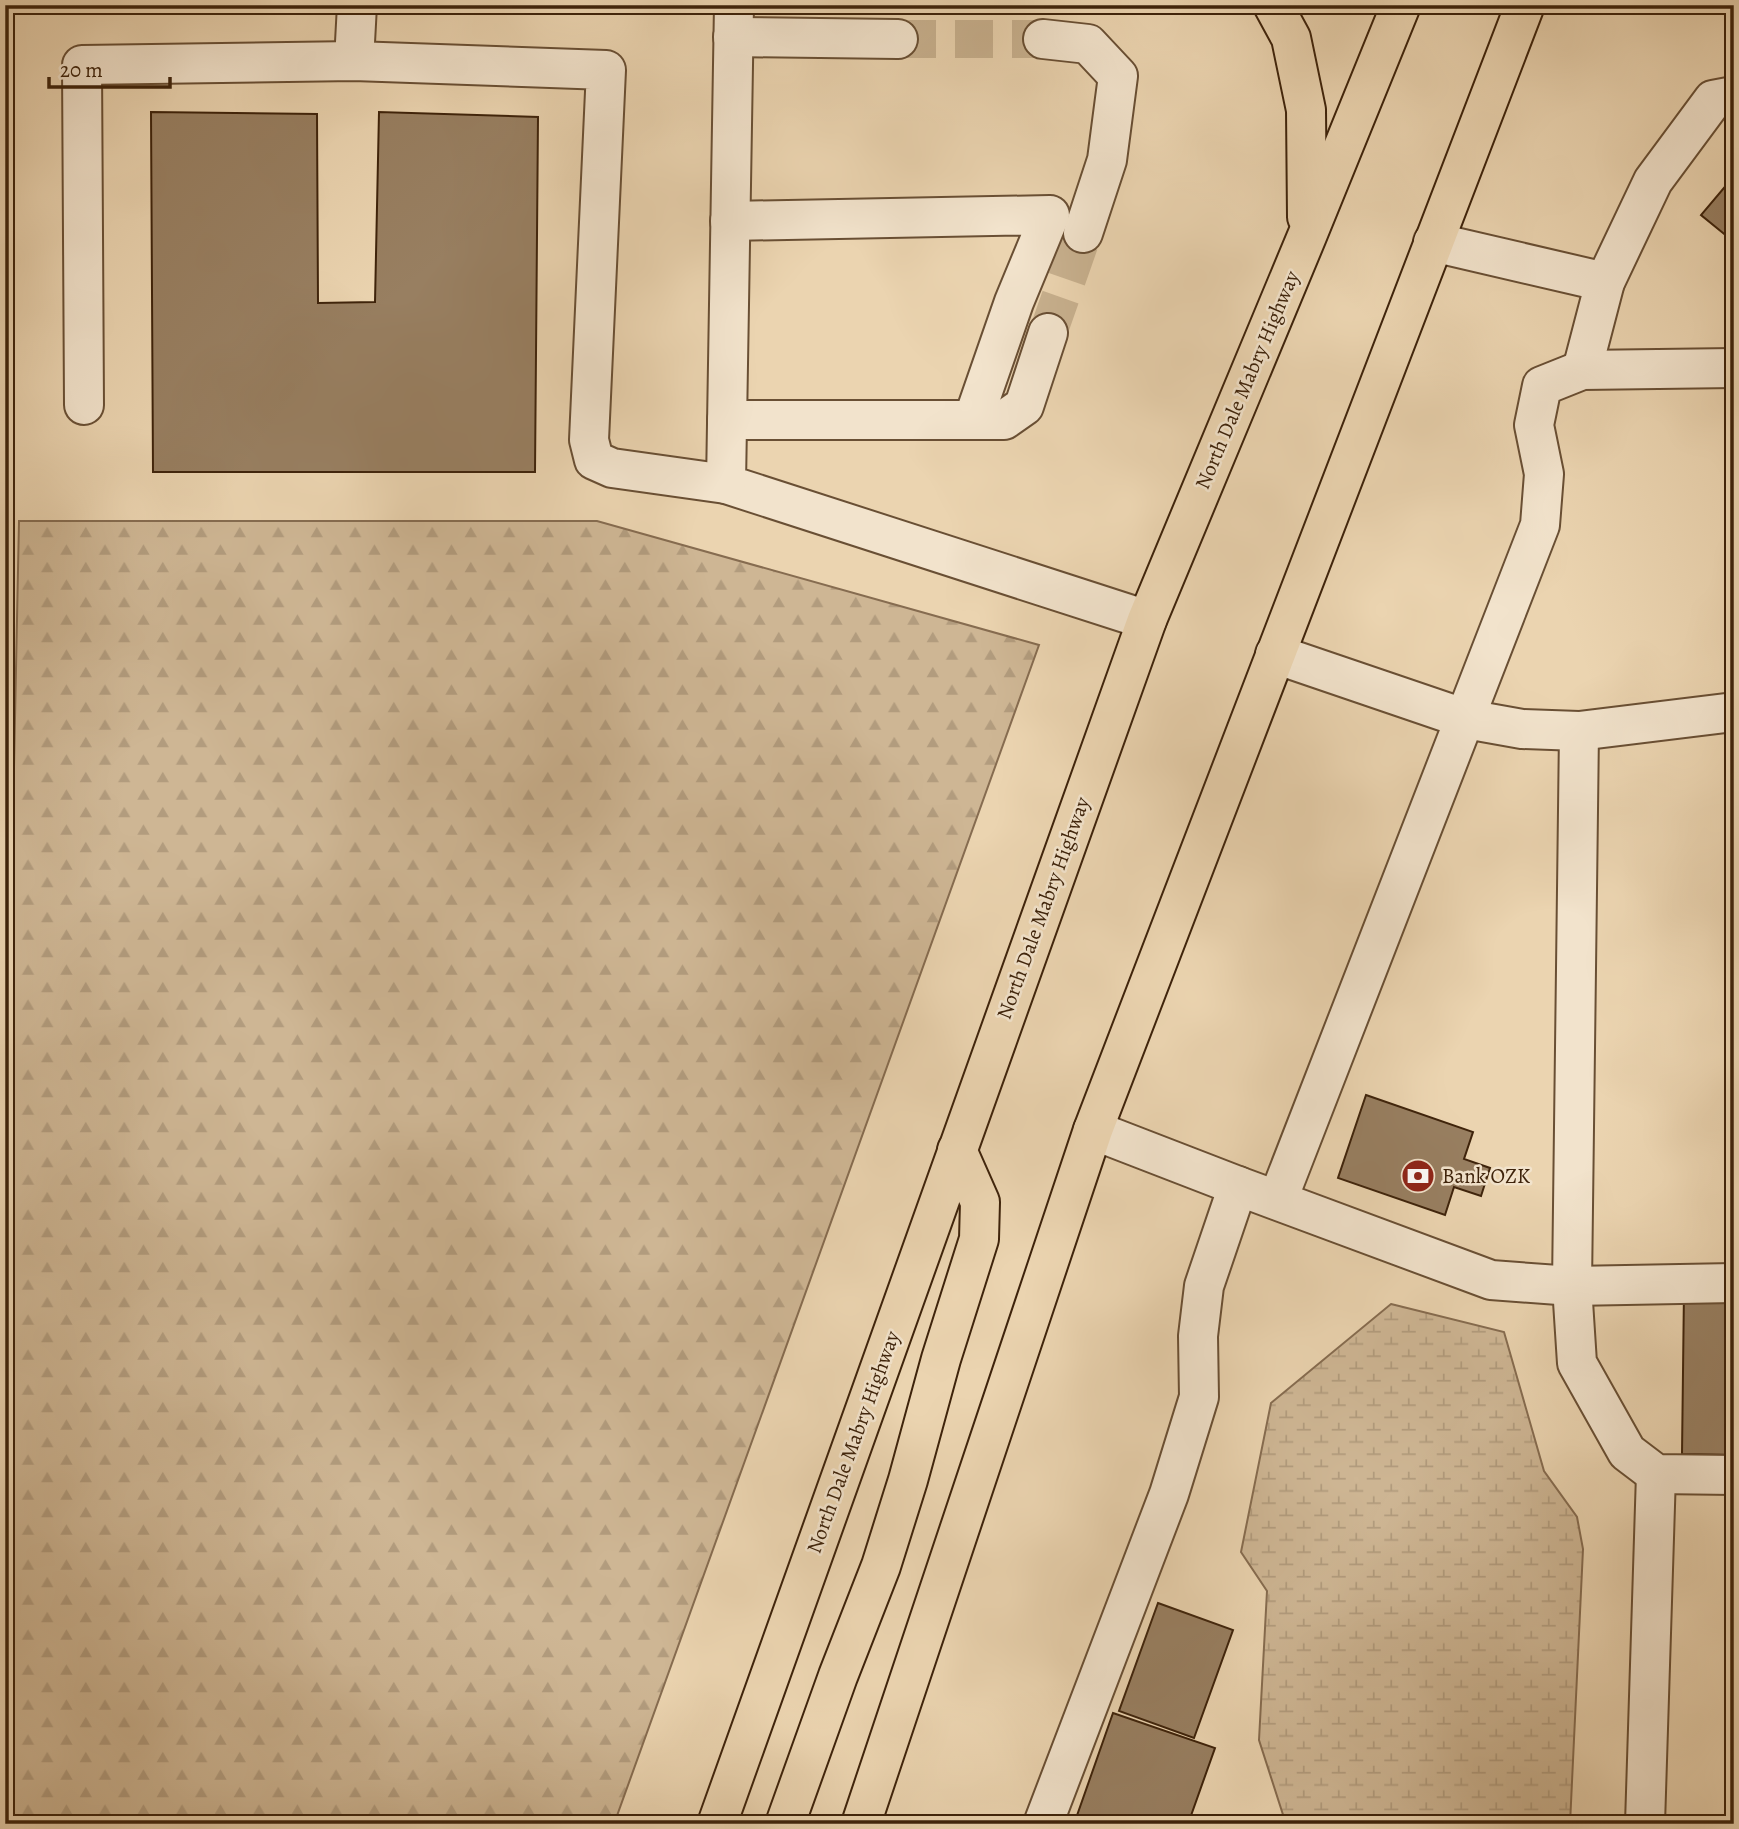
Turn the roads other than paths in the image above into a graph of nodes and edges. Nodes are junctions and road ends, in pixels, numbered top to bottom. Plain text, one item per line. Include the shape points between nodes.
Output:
1 (357, 5) edge
2 (1273, 5) edge
3 (1401, 5) edge
4 (1525, 5) edge
5 (734, 21) edge
6 (898, 39) tunnel mouth
7 (1043, 39) tunnel mouth
8 (354, 61) junction
9 (1734, 96) edge
10 (730, 221) junction
11 (1083, 233) tunnel mouth
12 (1307, 236) junction
13 (1433, 242) junction
14 (1605, 282) junction
15 (1048, 332) tunnel mouth
16 (1734, 368) edge
17 (1582, 370) junction
18 (84, 405) dead end
19 (727, 419) junction
20 (973, 419) junction
21 (726, 484) junction
22 (1147, 620) junction
23 (1275, 654) junction
24 (1734, 712) edge
25 (1466, 719) junction
26 (1579, 732) junction
27 (1093, 1130) junction
28 (957, 1150) junction
29 (1238, 1186) junction
30 (1278, 1199) junction
31 (1734, 1283) edge
32 (1572, 1286) junction
33 (1656, 1474) junction
34 (1734, 1475) edge
35 (718, 1824) edge
36 (785, 1824) edge
37 (862, 1824) edge
38 (1043, 1824) edge
39 (1645, 1824) edge

1 - 8 lane
2 - 12 main road via 1291,38 1306,110
3 - 12 main road, North Dale Mabry Highway
4 - 13 main road
5 - 6 lane
5 - 10 lane
7 - 11 lane via 1088,44 1118,76 1107,160
8 - 18 lane via 82,65
8 - 21 lane via 606,69 589,440 594,460 612,468
9 - 14 lane via 1713,100 1653,181
10 - 19 lane
10 - 20 lane via 1050,215
12 - 22 main road, North Dale Mabry Highway
13 - 14 lane
13 - 23 main road
14 - 17 lane
15 - 20 lane via 1024,406 1004,419
16 - 17 lane
17 - 25 lane via 1542,386 1534,425 1544,474 1540,525
19 - 20 lane
19 - 21 lane
21 - 22 lane
22 - 28 main road, North Dale Mabry Highway
23 - 25 lane
23 - 27 main road
24 - 26 lane
25 - 26 lane via 1522,729
25 - 30 lane
26 - 32 lane
27 - 29 lane
27 - 37 main road
28 - 35 main road, North Dale Mabry Highway
28 - 36 main road via 980,1202 979,1239 881,1566
29 - 30 lane
29 - 38 lane via 1203,1286 1199,1397 1168,1494
30 - 32 lane via 1491,1280
31 - 32 lane
32 - 33 lane via 1577,1363 1627,1452
33 - 34 lane
33 - 39 lane

